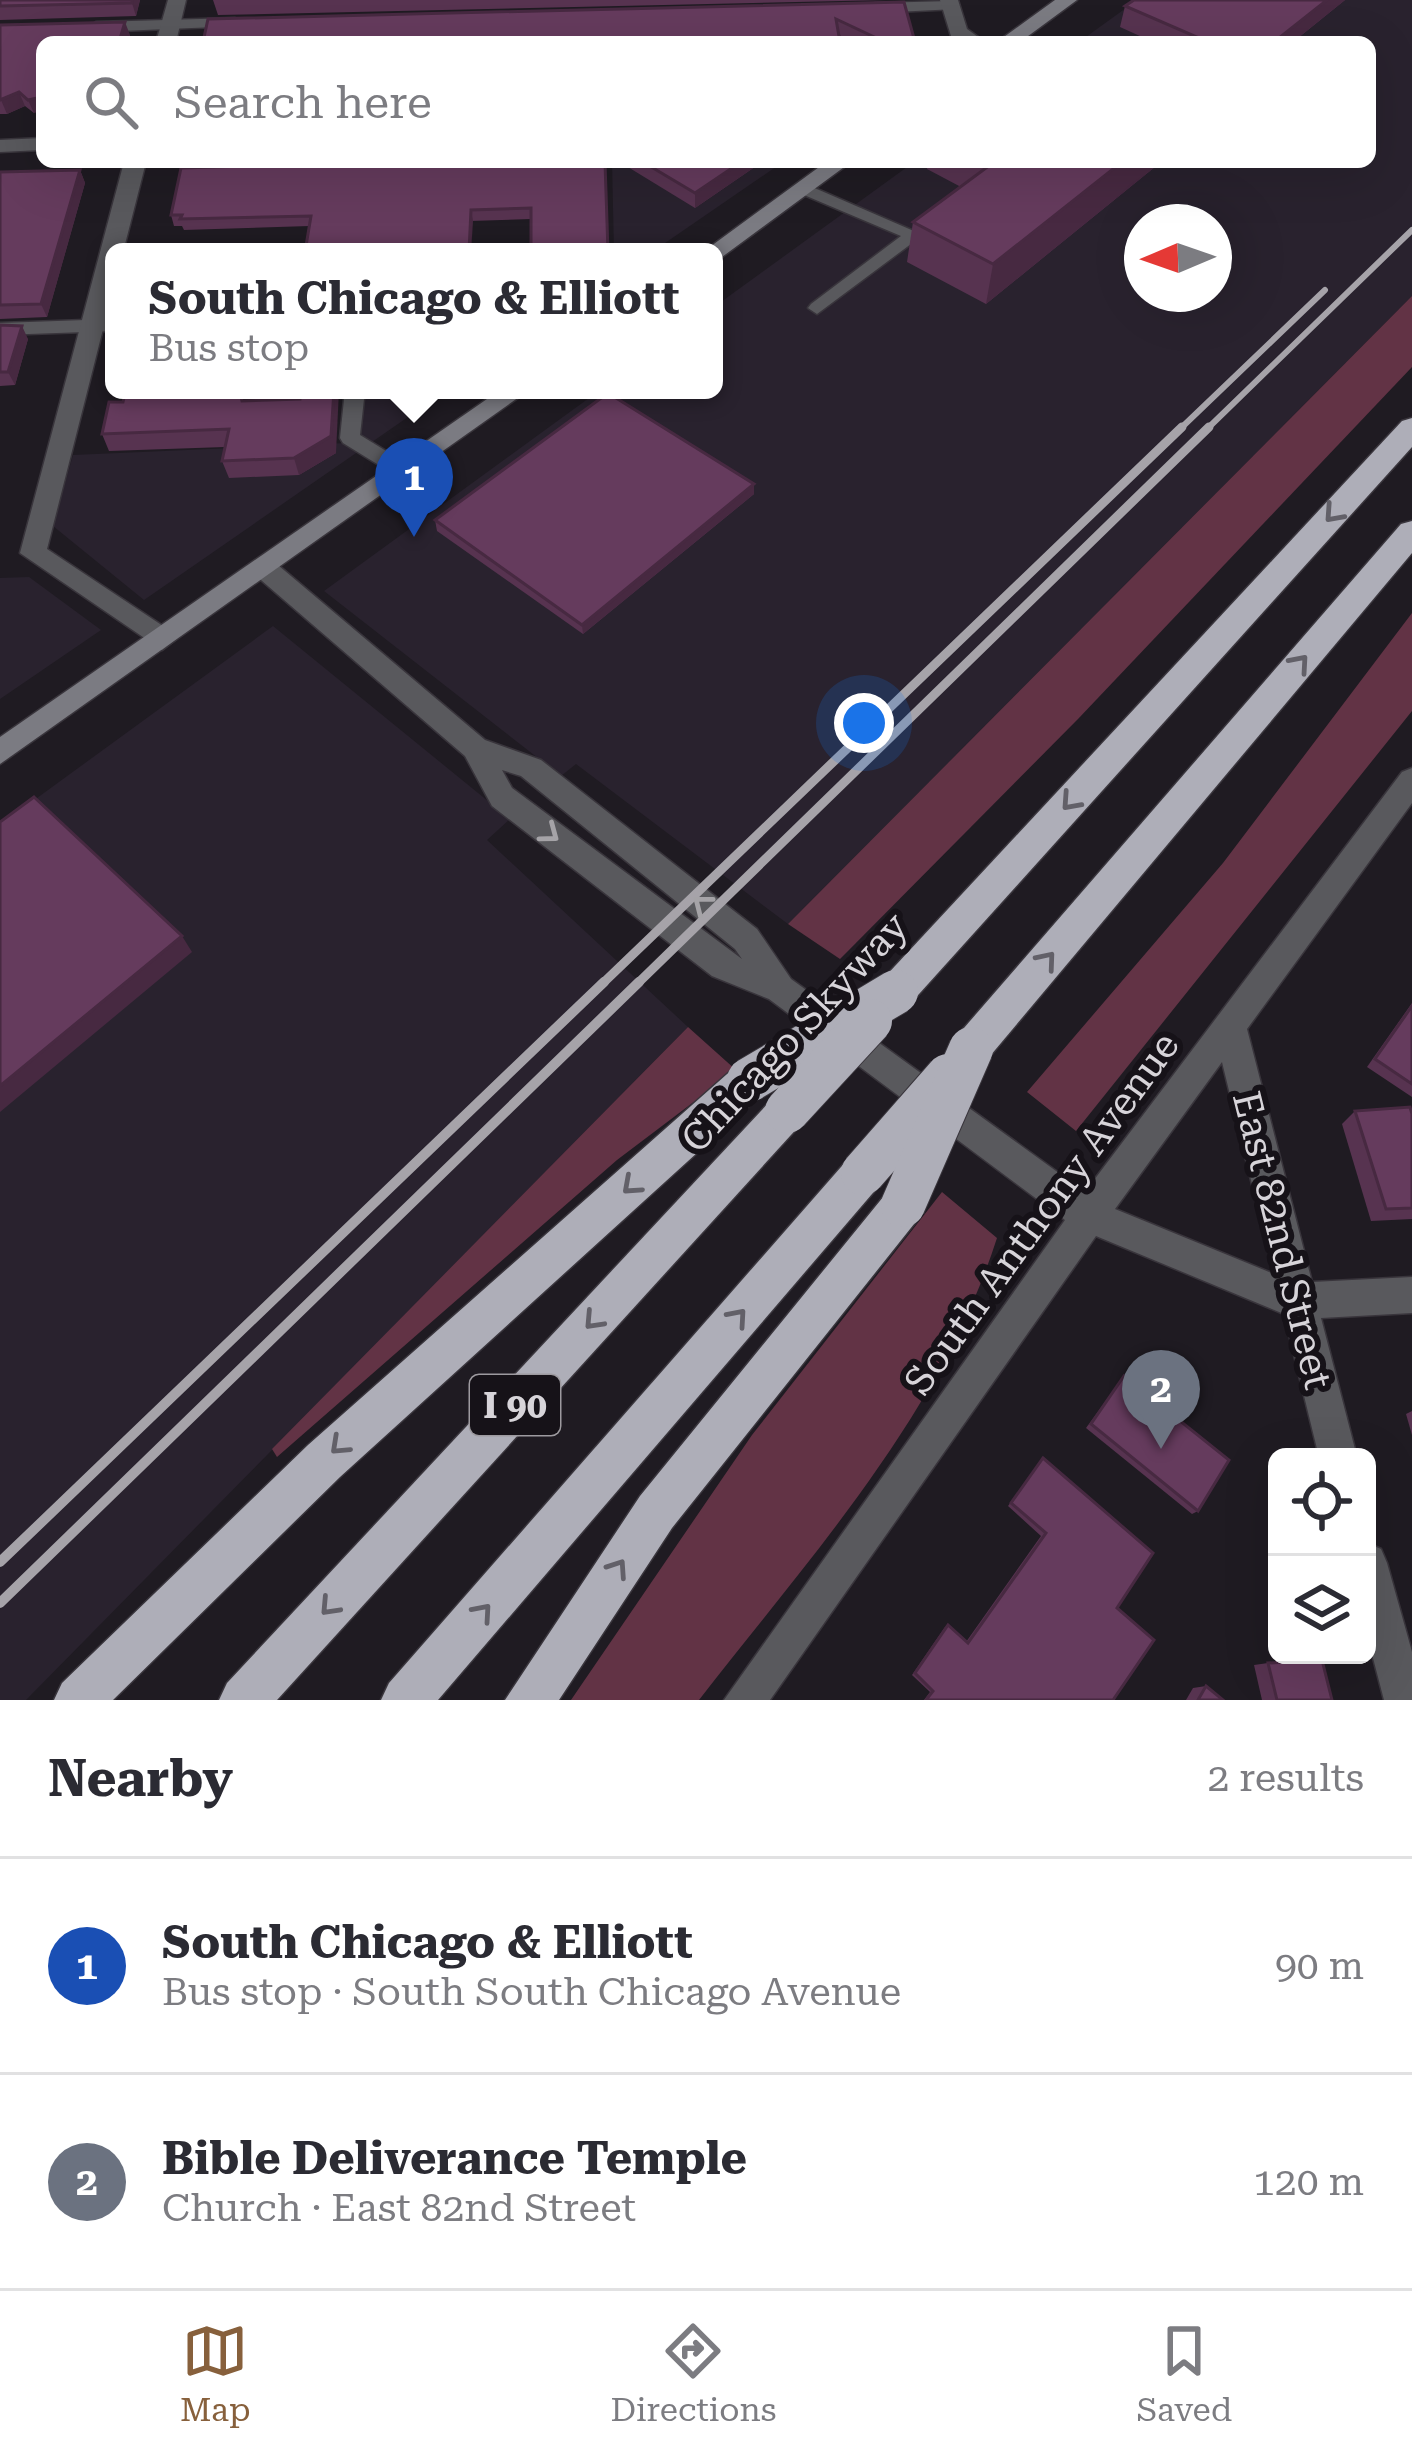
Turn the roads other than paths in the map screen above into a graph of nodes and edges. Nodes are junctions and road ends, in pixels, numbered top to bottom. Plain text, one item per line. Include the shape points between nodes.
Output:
1 (177, 0) edge
2 (1067, 0) edge
3 (950, 3) edge
4 (850, 9) edge
5 (252, 23) edge
6 (68, 28) edge
7 (168, 33) edge
8 (965, 36) edge
9 (1015, 36) edge
10 (36, 144) edge
11 (0, 146) edge
12 (134, 168) edge
13 (831, 168) edge
14 (803, 188) junction
15 (119, 243) edge
16 (723, 246) edge
17 (817, 308) dead end
18 (103, 326) edge
19 (0, 329) edge
20 (354, 399) edge
21 (504, 399) edge
22 (1412, 428) edge
23 (402, 470) junction
24 (1412, 532) edge
25 (263, 567) junction
26 (162, 639) junction
27 (0, 752) edge
28 (1412, 780) edge
29 (896, 992) junction
30 (1229, 1023) junction
31 (971, 1049) junction
32 (1089, 1216) junction
33 (1412, 1295) edge
34 (1295, 1301) junction
35 (1336, 1448) edge
36 (1376, 1595) edge
37 (80, 1700) edge
38 (244, 1700) edge
39 (406, 1700) edge
40 (530, 1700) edge
41 (745, 1700) edge
42 (1405, 1700) edge

1 - 7 street
2 - 9 main road
3 - 4 lane
3 - 8 street
5 - 7 lane
6 - 7 lane
10 - 11 street
12 - 15 street
13 - 14 main road
14 - 16 main road
14 - 17 lane via 914,235
18 - 19 lane
18 - 26 street via 32,553
20 - 23 lane via 350,438
21 - 23 main road
22 -> 29 highway, Chicago Skyway / I 90
23 - 25 main road
31 -> 24 highway, I 90
25 - 26 main road
25 - 32 street via 475,748 502,797 723,966 780,989
26 - 27 main road
28 - 30 street, South Anthony Avenue
29 -> 37 highway, bridge via 749,1080 360,1426
29 -> 38 highway, Chicago Skyway / I 90, bridge
30 - 32 street, South Anthony Avenue
30 - 34 street, East 82nd Street
39 -> 31 highway, I 90, bridge
40 -> 31 highway, bridge via 656,1512 903,1205
32 - 34 street
32 - 41 street, South Anthony Avenue
33 - 34 street
34 - 35 street, East 82nd Street
36 - 42 street

